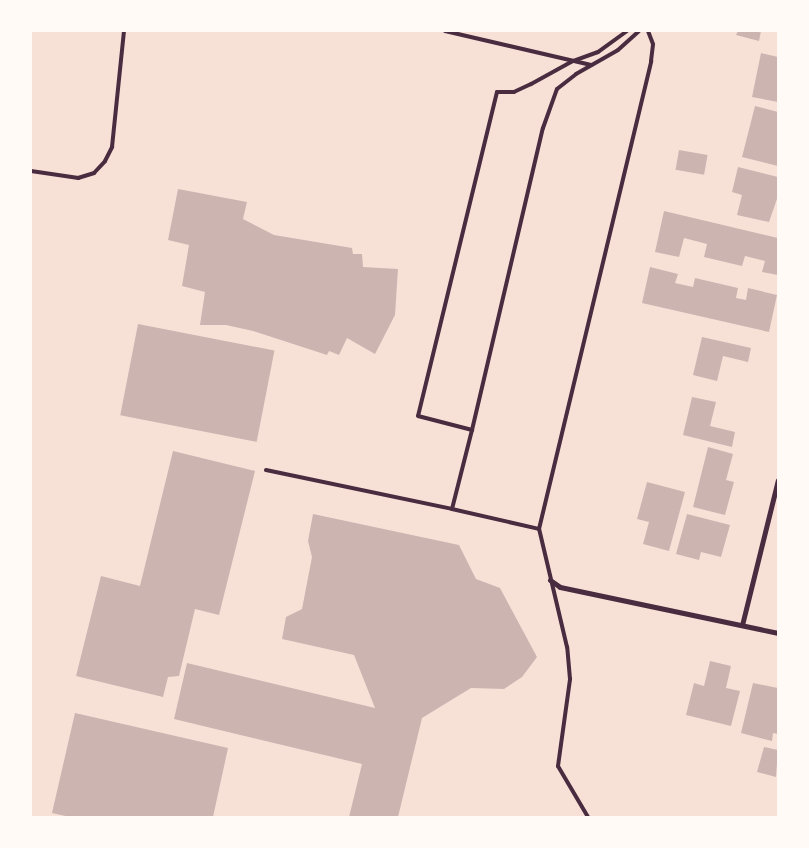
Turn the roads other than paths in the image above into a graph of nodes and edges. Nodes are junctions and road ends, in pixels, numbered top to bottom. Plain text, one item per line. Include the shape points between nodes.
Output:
1 (124, 31) edge
2 (445, 31) edge
3 (627, 31) edge
4 (639, 31) edge
5 (648, 31) edge
6 (571, 62) junction
7 (591, 65) junction
8 (31, 171) edge
9 (472, 430) junction
10 (266, 470) dead end
11 (778, 480) edge
12 (452, 509) junction
13 (540, 529) junction
14 (550, 580) junction
15 (742, 624) junction
16 (778, 633) edge
17 (588, 817) edge

1 - 8 lane via 112,146 105,161 94,173 78,178
2 - 6 lane
3 - 6 lane via 598,52
4 - 7 lane via 618,50
5 - 13 lane via 653,44 651,60
6 - 7 lane
6 - 9 lane via 514,92 497,92 418,416
7 - 9 lane via 557,89 543,128
9 - 12 lane
10 - 12 lane
11 - 15 street
12 - 13 lane
13 - 14 lane
14 - 15 street via 560,587
14 - 17 lane via 567,647 570,679 559,738 558,766
15 - 16 street

